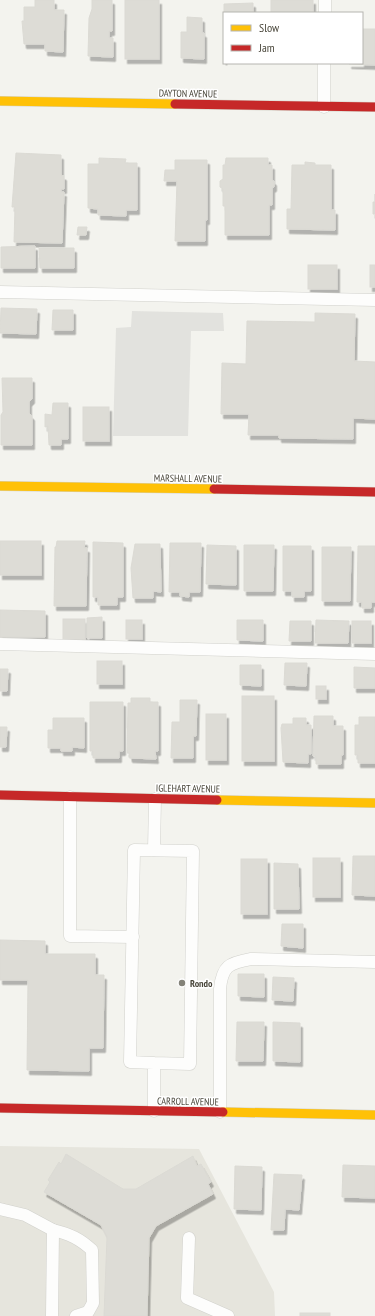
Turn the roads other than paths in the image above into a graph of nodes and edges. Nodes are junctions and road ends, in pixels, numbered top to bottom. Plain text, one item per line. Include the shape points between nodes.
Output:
1 (325, 0) edge
2 (325, 12) edge
3 (324, 64) edge
4 (0, 101) edge
5 (324, 107) junction
6 (375, 107) edge
7 (0, 292) edge
8 (375, 300) edge
9 (0, 486) edge
10 (375, 492) edge
11 (0, 644) edge
12 (375, 654) edge
13 (0, 795) edge
14 (70, 797) junction
15 (155, 799) junction
16 (375, 803) edge
17 (154, 850) junction
18 (132, 937) junction
19 (375, 962) edge
20 (154, 1063) junction
21 (0, 1108) edge
22 (154, 1111) junction
23 (220, 1112) junction
24 (375, 1115) edge
25 (0, 1209) edge
26 (53, 1230) junction
27 (189, 1238) dead end
28 (52, 1316) edge
29 (76, 1316) edge
30 (228, 1316) edge

1 - 2 lane
3 - 5 lane
4 - 5 street, DAYTON AVENUE
5 - 6 street, DAYTON AVENUE
7 - 8 lane
9 - 10 street, MARSHALL AVENUE
11 - 12 lane
13 - 14 street, IGLEHART AVENUE
14 - 15 street, IGLEHART AVENUE
14 - 18 lane via 70,936
15 - 16 street, IGLEHART AVENUE
15 - 17 lane
17 - 18 lane via 134,850
17 - 20 lane via 193,851 190,1064
18 - 20 lane via 130,1062
19 - 23 lane via 251,959 235,962 223,971 220,989
20 - 22 lane
21 - 22 street, CARROLL AVENUE
22 - 23 street, CARROLL AVENUE
23 - 24 street, CARROLL AVENUE
25 - 26 lane via 26,1215
26 - 28 lane
26 - 29 lane via 71,1234 92,1250 93,1303 88,1312
27 - 30 lane via 187,1298

